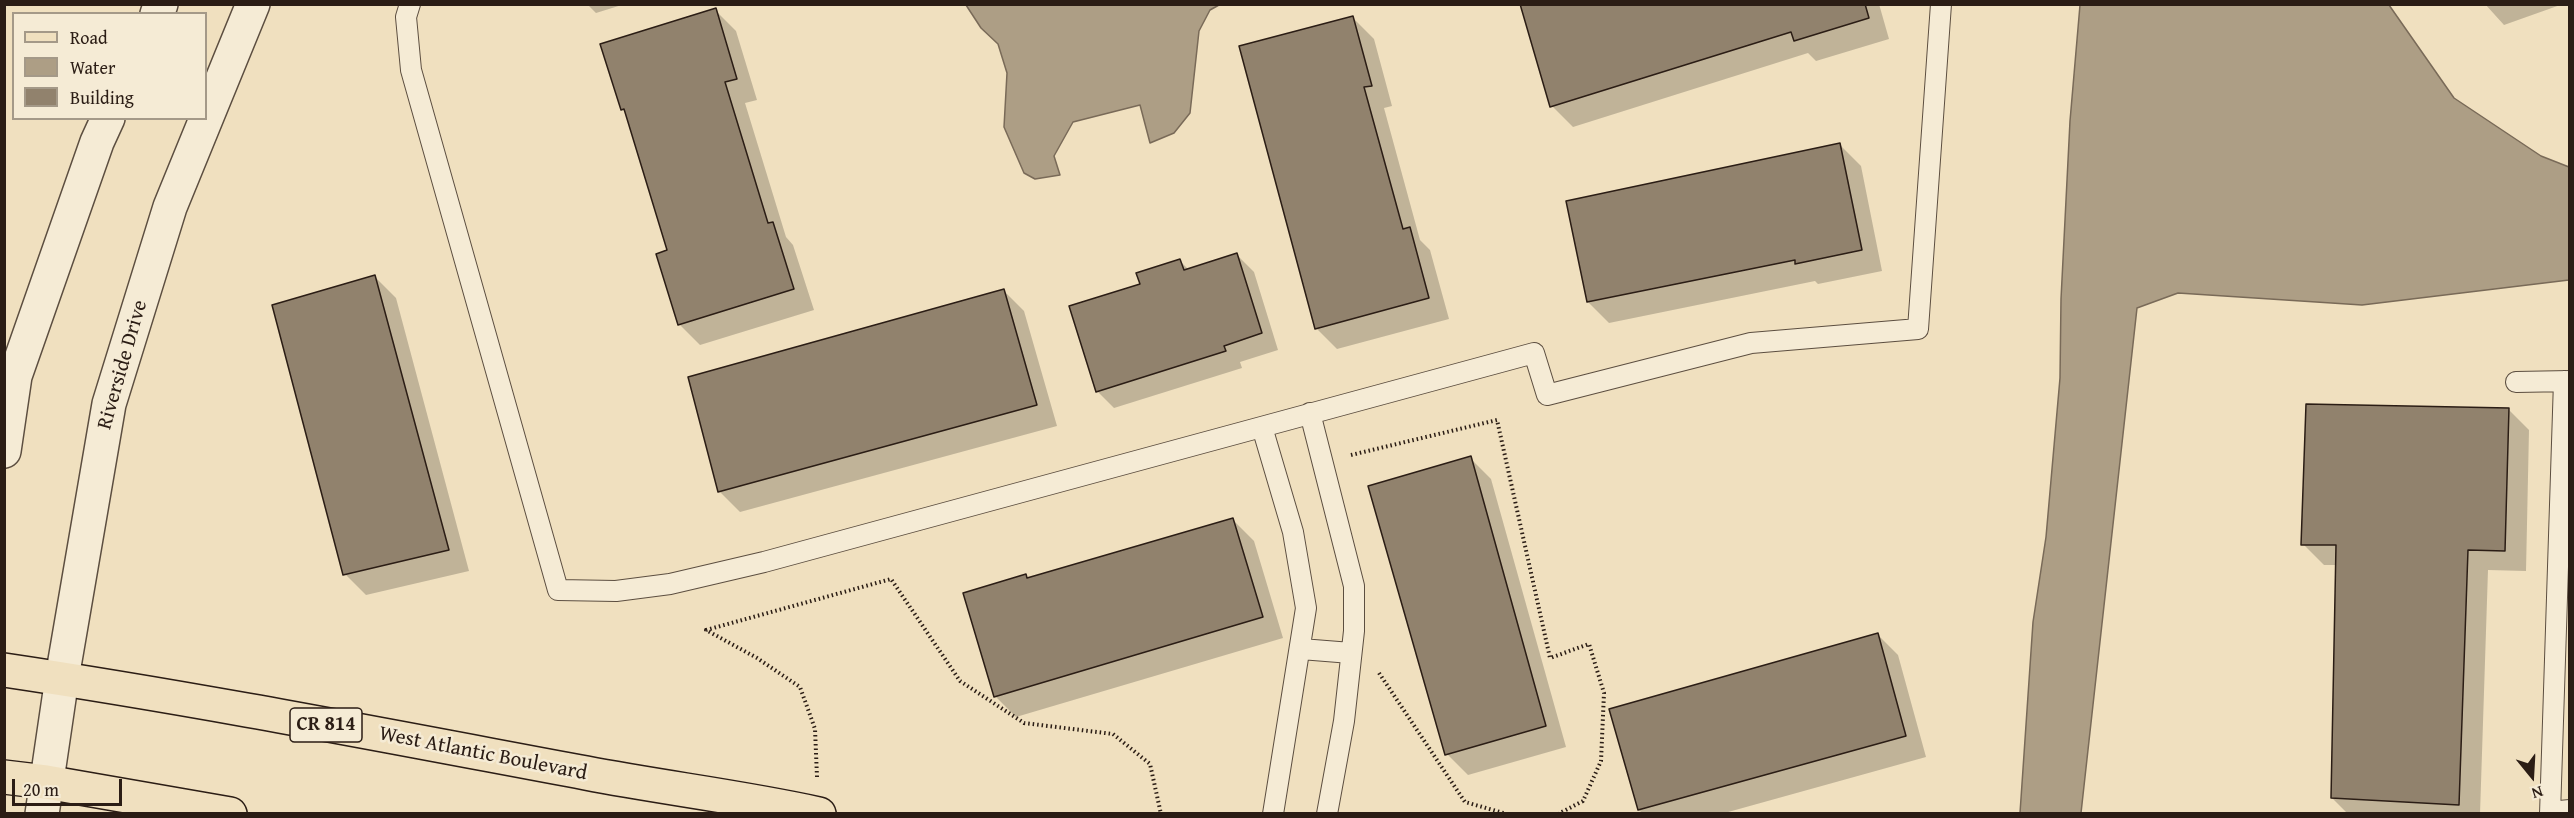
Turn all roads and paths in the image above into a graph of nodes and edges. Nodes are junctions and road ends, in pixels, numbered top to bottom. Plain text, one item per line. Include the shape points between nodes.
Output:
1 (253, 4) edge
2 (410, 4) edge
3 (1941, 4) edge
4 (207, 117) edge
5 (107, 120) edge
6 (206, 120) edge
7 (2567, 381) edge
8 (2516, 382) dead end
9 (1310, 413) junction
10 (1262, 427) junction
11 (4, 451) edge
12 (1350, 462) dead end
13 (2564, 534) edge
14 (1301, 649) junction
15 (1352, 653) junction
16 (1373, 663) dead end
17 (4, 670) edge
18 (62, 678) junction
19 (2562, 688) edge
20 (4, 777) edge
21 (817, 777) dead end
22 (44, 798) edge
23 (2556, 812) edge
24 (230, 813) edge
25 (819, 813) edge
26 (1161, 813) edge
27 (1273, 813) edge
28 (1327, 813) edge
29 (1508, 813) edge
30 (1558, 813) edge

1 - 4 street, Riverside Drive
2 - 10 lane via 406,17 411,70 558,590 616,591 691,579
3 - 9 lane via 1918,329 1751,343 1547,395 1534,353
5 - 11 street via 15,376
6 - 18 street, Riverside Drive via 170,207 109,404
7 - 8 lane
7 - 13 lane
9 - 10 lane
9 - 15 lane via 1354,586
10 - 14 lane via 1295,543 1306,608
12 - 30 path via 1351,453 1497,420 1550,658 1589,644 1604,693 1601,761 1583,801
13 - 19 lane
14 - 15 lane
14 - 27 lane
15 - 28 lane
16 - 29 path via 1465,802
17 - 18 main road, West Atlantic Boulevard / CR 814
18 - 22 street, Riverside Drive
18 - 25 main road, West Atlantic Boulevard / CR 814
19 - 23 lane
20 - 22 main road
21 - 26 path via 815,729 800,687 706,630 891,579 960,681 1024,723 1113,734 1150,764
22 - 24 main road

